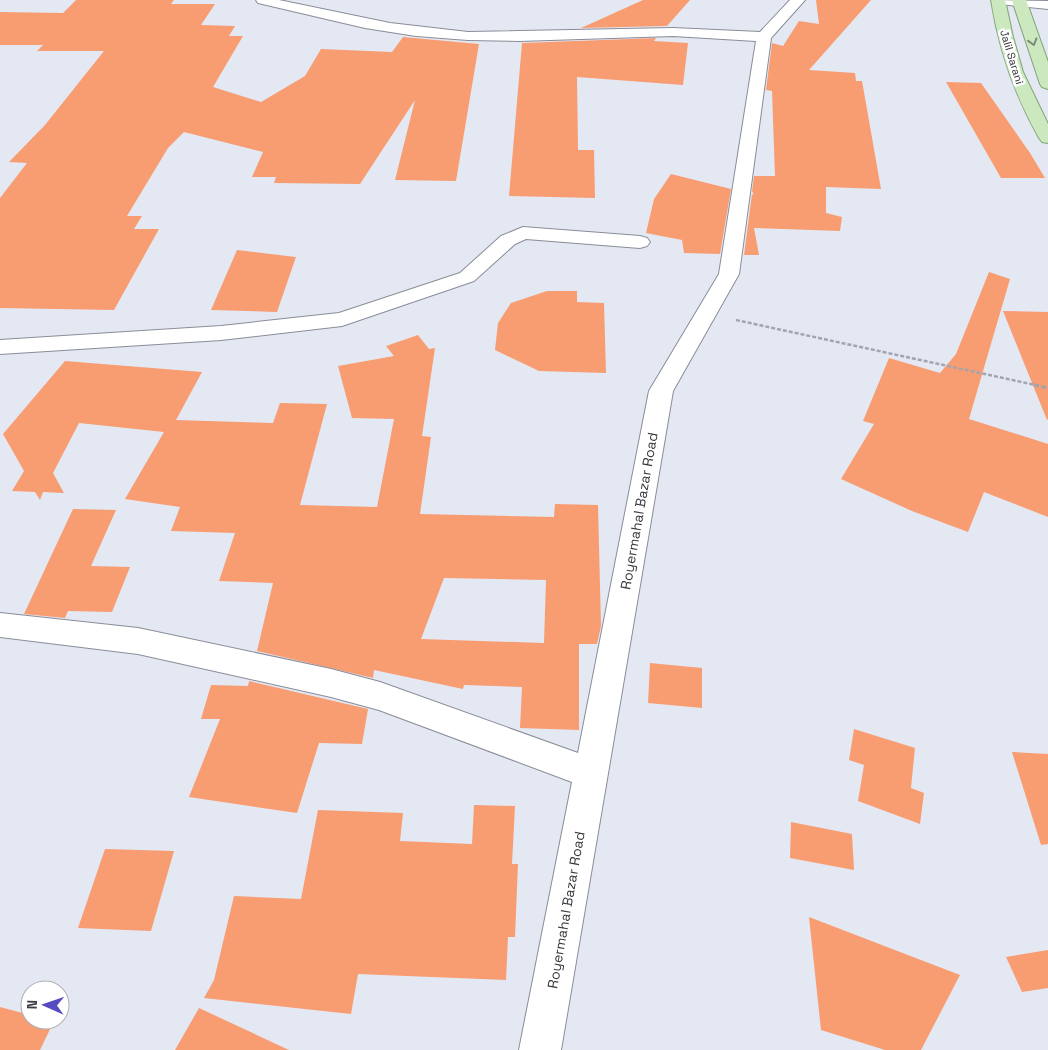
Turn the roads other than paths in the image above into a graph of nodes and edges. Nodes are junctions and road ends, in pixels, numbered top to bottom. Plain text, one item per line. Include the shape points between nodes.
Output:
1 (263, 0) edge
2 (798, 0) edge
3 (998, 0) edge
4 (1019, 1) edge
5 (1048, 5) edge
6 (764, 37) junction
7 (1048, 84) edge
8 (1048, 138) edge
9 (640, 242) dead end
10 (0, 347) edge
11 (0, 625) edge
12 (591, 773) junction
13 (540, 1050) edge

1 - 6 street via 365,23 468,36 673,32
2 - 6 street
3 - 4 street
3 - 8 main road, Jalil Sarani via 1016,77
4 - 5 street
4 -> 7 main road, Jalil Sarani
6 - 12 street, Royermahal Bazar Road via 729,274 661,391
9 - 10 street via 523,232 508,240 467,277 342,319 221,333
11 - 12 street via 138,641 331,683 380,696
12 - 13 street, Royermahal Bazar Road

